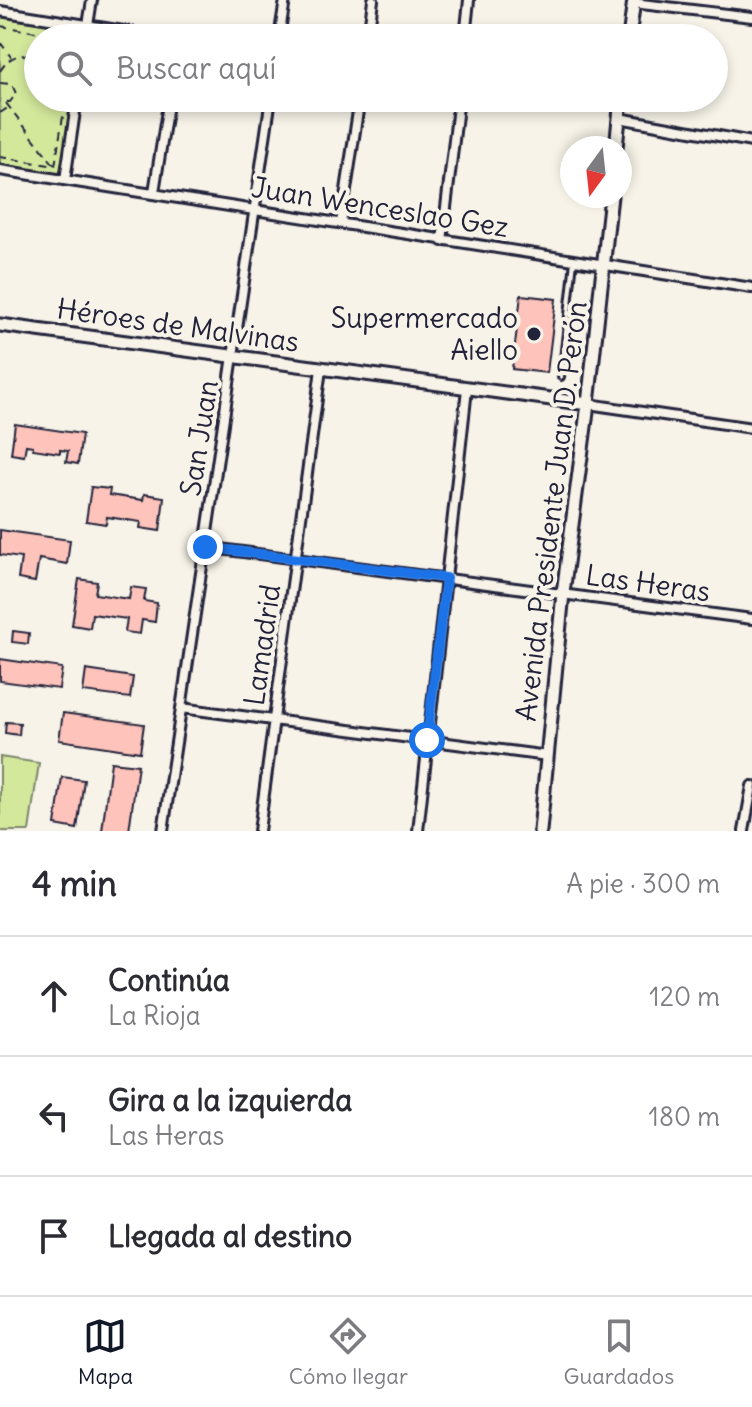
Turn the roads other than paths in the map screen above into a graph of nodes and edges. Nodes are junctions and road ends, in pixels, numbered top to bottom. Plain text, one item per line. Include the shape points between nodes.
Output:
1 (92, 0) edge
2 (285, 0) edge
3 (373, 0) edge
4 (469, 0) edge
5 (634, 2) edge
6 (0, 11) edge
7 (752, 17) edge
8 (82, 24) edge
9 (88, 24) edge
10 (281, 24) edge
11 (370, 24) edge
12 (466, 24) edge
13 (631, 24) edge
14 (75, 112) edge
15 (167, 112) edge
16 (269, 112) edge
17 (358, 112) edge
18 (457, 112) edge
19 (620, 112) edge
20 (619, 118) junction
21 (617, 136) edge
22 (752, 142) edge
23 (0, 170) edge
24 (65, 180) junction
25 (154, 192) junction
26 (610, 208) edge
27 (255, 209) junction
28 (341, 223) junction
29 (442, 241) junction
30 (574, 261) junction
31 (603, 266) junction
32 (752, 288) edge
33 (0, 325) edge
34 (234, 356) junction
35 (321, 369) junction
36 (561, 377) dead end
37 (467, 389) junction
38 (588, 404) junction
39 (752, 428) edge
40 (205, 547) junction
41 (296, 559) junction
42 (446, 578) junction
43 (563, 593) junction
44 (752, 619) edge
45 (181, 708) junction
46 (274, 721) junction
47 (427, 740) junction
48 (548, 756) junction
49 (752, 786) edge
50 (163, 831) edge
51 (259, 831) edge
52 (418, 831) edge
53 (540, 831) edge
54 (744, 831) edge

1 - 9 street
2 - 10 street
3 - 11 street
4 - 12 street
5 - 7 street
5 - 13 main road
6 - 8 street
14 - 24 street
15 - 25 street
16 - 27 street, San Juan
17 - 28 street
18 - 29 street
19 - 20 main road
20 - 21 main road
20 - 22 street
23 - 24 street, Juan Wenceslao Gez
24 - 25 street, Juan Wenceslao Gez
25 - 27 street, Juan Wenceslao Gez
26 - 31 main road, Avenida Presidente Juan D. Perón
27 - 28 street, Juan Wenceslao Gez
27 - 34 street, San Juan
28 - 29 street, Juan Wenceslao Gez
29 - 30 street, Juan Wenceslao Gez
30 - 31 street, Juan Wenceslao Gez
30 - 36 lane
31 - 32 street, Juan Wenceslao Gez
31 - 38 main road, Avenida Presidente Juan D. Perón
33 - 34 main road, Héroes de Malvinas
34 - 35 main road, Héroes de Malvinas
34 - 40 street, San Juan
35 - 37 main road, Héroes de Malvinas
35 - 41 street, Lamadrid
37 - 38 main road, Héroes de Malvinas
37 - 42 street
38 - 39 street
38 - 43 main road, Avenida Presidente Juan D. Perón
40 - 41 street, Las Heras
40 - 45 street, San Juan
41 - 42 street, Las Heras
41 - 46 street, Lamadrid
42 - 43 street, Las Heras
42 - 47 street
43 - 44 street, Las Heras
43 - 48 main road, Avenida Presidente Juan D. Perón
45 - 46 street
45 - 50 street, San Juan
46 - 47 street
46 - 51 street, Lamadrid
47 - 48 street
47 - 52 street
48 - 53 main road, Avenida Presidente Juan D. Perón
49 - 54 street

